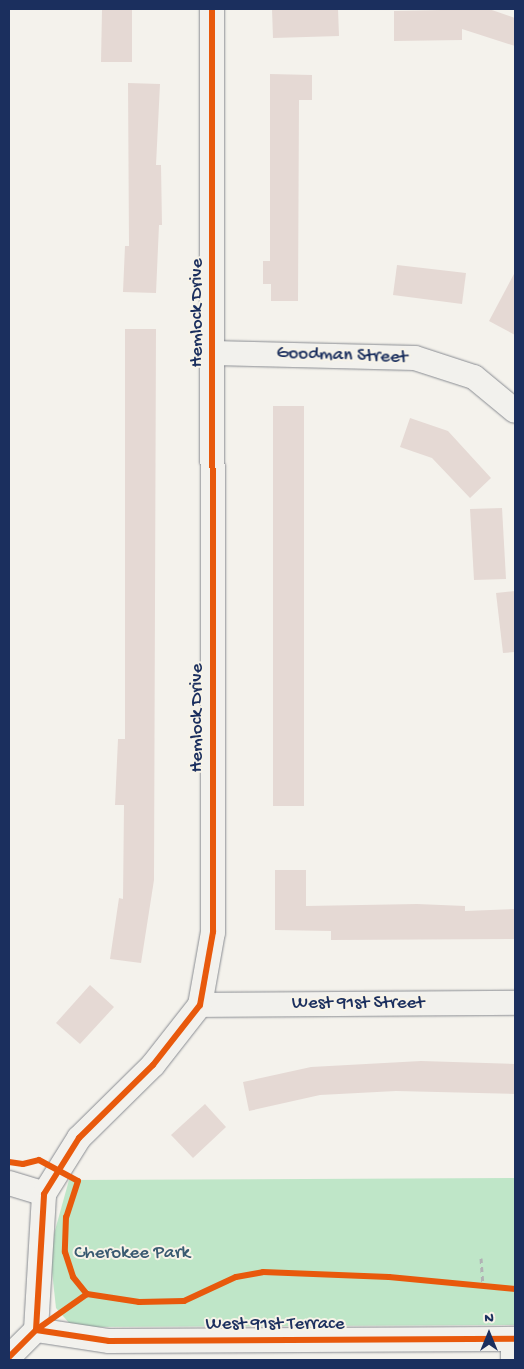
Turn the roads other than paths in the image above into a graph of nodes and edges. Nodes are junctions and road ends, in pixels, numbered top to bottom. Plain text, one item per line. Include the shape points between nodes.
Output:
1 (212, 9) edge
2 (213, 353) junction
3 (515, 411) edge
4 (515, 1003) edge
5 (200, 1005) junction
6 (9, 1183) edge
7 (44, 1194) junction
8 (36, 1330) junction
9 (514, 1346) edge
10 (9, 1357) edge

1 - 2 street, Hemlock Drive
2 - 3 street, Goodman Street via 415,358 474,377
2 - 5 street, Hemlock Drive via 213,932
4 - 5 street, West 91st Street
5 - 7 street, Hemlock Drive via 153,1064 79,1138
6 - 7 street
7 - 8 street, Hemlock Drive
8 - 9 street, West 91st Terrace via 109,1341
8 - 10 street

